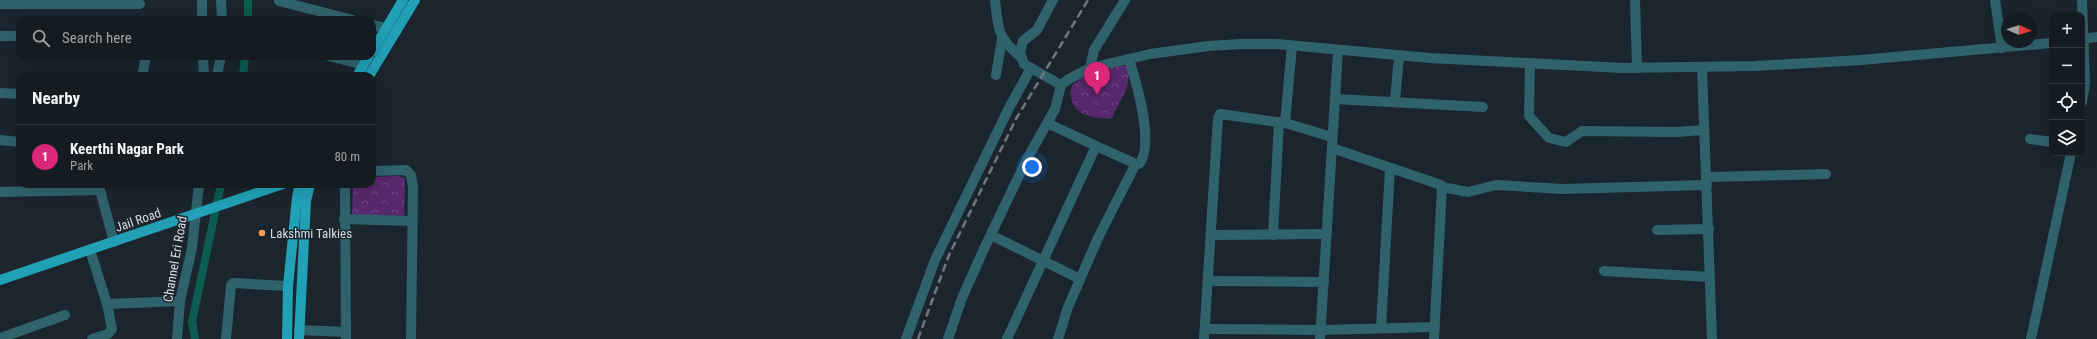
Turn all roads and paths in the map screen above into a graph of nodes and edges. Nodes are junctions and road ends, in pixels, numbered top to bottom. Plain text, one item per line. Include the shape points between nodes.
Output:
1 (202, 0) edge
2 (221, 0) edge
3 (403, 0) edge
4 (415, 0) edge
5 (995, 0) edge
6 (1054, 0) edge
7 (1125, 0) edge
8 (1635, 0) edge
9 (1995, 0) edge
10 (2082, 0) edge
11 (279, 1) edge
12 (31, 2) edge
13 (0, 4) edge
14 (140, 4) dead end
15 (2082, 12) edge
16 (202, 16) edge
17 (222, 16) edge
18 (338, 16) edge
19 (376, 26) edge
20 (386, 28) junction
21 (0, 36) edge
22 (16, 36) edge
23 (2097, 38) edge
24 (1002, 39) junction
25 (2085, 39) edge
26 (2001, 41) edge
27 (2049, 44) edge
28 (376, 45) edge
29 (2037, 45) edge
30 (1292, 46) junction
31 (2002, 48) edge
32 (2083, 48) edge
33 (1338, 50) junction
34 (1399, 56) junction
35 (1022, 58) junction
36 (1130, 59) junction
37 (145, 60) edge
38 (203, 60) edge
39 (220, 60) edge
40 (367, 60) edge
41 (1530, 63) junction
42 (1031, 68) junction
43 (1090, 68) junction
44 (1637, 68) junction
45 (1702, 68) junction
46 (143, 72) edge
47 (204, 72) edge
48 (218, 72) edge
49 (360, 72) edge
50 (371, 72) edge
51 (996, 75) dead end
52 (2085, 84) edge
53 (1061, 85) junction
54 (0, 94) edge
55 (16, 94) edge
56 (1335, 99) junction
57 (1395, 101) junction
58 (1483, 107) dead end
59 (1282, 122) junction
60 (1047, 123) junction
61 (1704, 130) junction
62 (1332, 137) junction
63 (2030, 139) dead end
64 (0, 140) edge
65 (16, 142) edge
66 (2049, 142) edge
67 (1096, 146) junction
68 (1332, 148) junction
69 (2070, 156) edge
70 (1135, 165) junction
71 (1390, 168) junction
72 (376, 171) edge
73 (1826, 174) dead end
74 (1707, 181) junction
75 (1442, 187) junction
76 (80, 188) edge
77 (100, 188) edge
78 (199, 188) edge
79 (272, 188) edge
80 (299, 188) edge
81 (309, 188) edge
82 (345, 188) edge
83 (0, 192) edge
84 (196, 214) junction
85 (344, 219) junction
86 (412, 221) junction
87 (1709, 229) junction
88 (1657, 230) dead end
89 (1327, 234) junction
90 (991, 235) junction
91 (1211, 235) junction
92 (1273, 235) junction
93 (114, 242) junction
94 (90, 250) junction
95 (1042, 260) junction
96 (1604, 272) dead end
97 (1710, 277) junction
98 (1080, 279) junction
99 (0, 280) edge
100 (1208, 281) junction
101 (1324, 282) junction
102 (288, 286) junction
103 (180, 301) junction
104 (106, 304) junction
105 (65, 314) dead end
106 (1435, 327) junction
107 (1381, 328) junction
108 (299, 334) edge
109 (1204, 334) edge
110 (1321, 335) edge
111 (346, 336) edge
112 (0, 338) edge
113 (92, 339) edge
114 (177, 339) edge
115 (226, 339) edge
116 (287, 339) edge
117 (411, 339) edge
118 (906, 339) edge
119 (948, 339) edge
120 (1007, 339) edge
121 (1058, 339) edge
122 (1434, 339) edge
123 (1712, 339) edge
124 (2031, 339) edge

1 - 16 street
2 - 17 street
3 - 20 main road
4 - 50 main road
5 - 24 street
6 - 35 street via 1037,30 1023,41 1020,53
7 - 43 street via 1094,50
8 - 44 street
9 - 26 street
10 - 15 street
11 - 18 street
12 - 13 street
12 - 14 street
19 - 20 street
20 - 28 main road
21 - 22 street
23 - 25 street
24 - 35 street
24 - 51 street
27 - 29 street
30 - 33 street
30 - 36 street via 1208,46
30 - 59 street
31 - 45 street via 1854,60
32 - 52 street
33 - 34 street
33 - 56 street
34 - 41 street
34 - 57 street
35 - 42 street via 1024,64
36 - 43 street
36 - 70 street via 1145,128 1145,155 1139,164
37 - 46 street
38 - 47 street
39 - 48 street
40 - 49 main road
41 - 44 street
41 - 61 street via 1529,116 1555,141 1569,141 1582,132
42 - 53 street
42 - 118 street via 935,260
43 - 53 street
44 - 45 street
45 - 61 street
53 - 60 street via 1055,109
54 - 55 street
56 - 57 street
56 - 62 street
57 - 58 street
59 - 62 street
59 - 91 street via 1220,114
59 - 92 street
60 - 67 street
60 - 90 street
61 - 74 street
62 - 68 street
63 - 66 street
64 - 65 street
67 - 70 street
67 - 95 street
68 - 71 street
68 - 89 street
69 - 124 street
70 - 98 street
71 - 75 street
71 - 107 street
72 - 86 street via 406,170 411,175
73 - 74 street
74 - 75 street via 1562,189 1496,185 1468,192
74 - 87 street
75 - 106 street
76 - 83 street
77 - 93 street
78 - 84 street, Channel Eri Road
79 - 84 main road, Jail Road
80 - 102 main road
81 - 108 main road via 306,201
82 - 85 street
84 - 93 main road, Jail Road
84 - 103 street, Channel Eri Road via 192,248
85 - 86 street
85 - 111 street
86 - 117 street
87 - 88 street
87 - 97 street
89 - 92 street
89 - 101 street
90 - 95 street
90 - 119 street via 962,298
91 - 92 street
91 - 100 street
93 - 94 main road, Jail Road
94 - 99 main road, Jail Road
94 - 104 street
95 - 98 street
95 - 120 street
96 - 97 street
97 - 123 street
98 - 121 street
100 - 101 street
100 - 109 street
101 - 110 street
102 - 115 street via 233,283
102 - 116 main road
103 - 104 street
103 - 114 street, Channel Eri Road
104 - 113 street via 111,332
105 - 112 street
106 - 107 street
106 - 122 street
107 - 110 street
108 - 111 street
109 - 110 street

